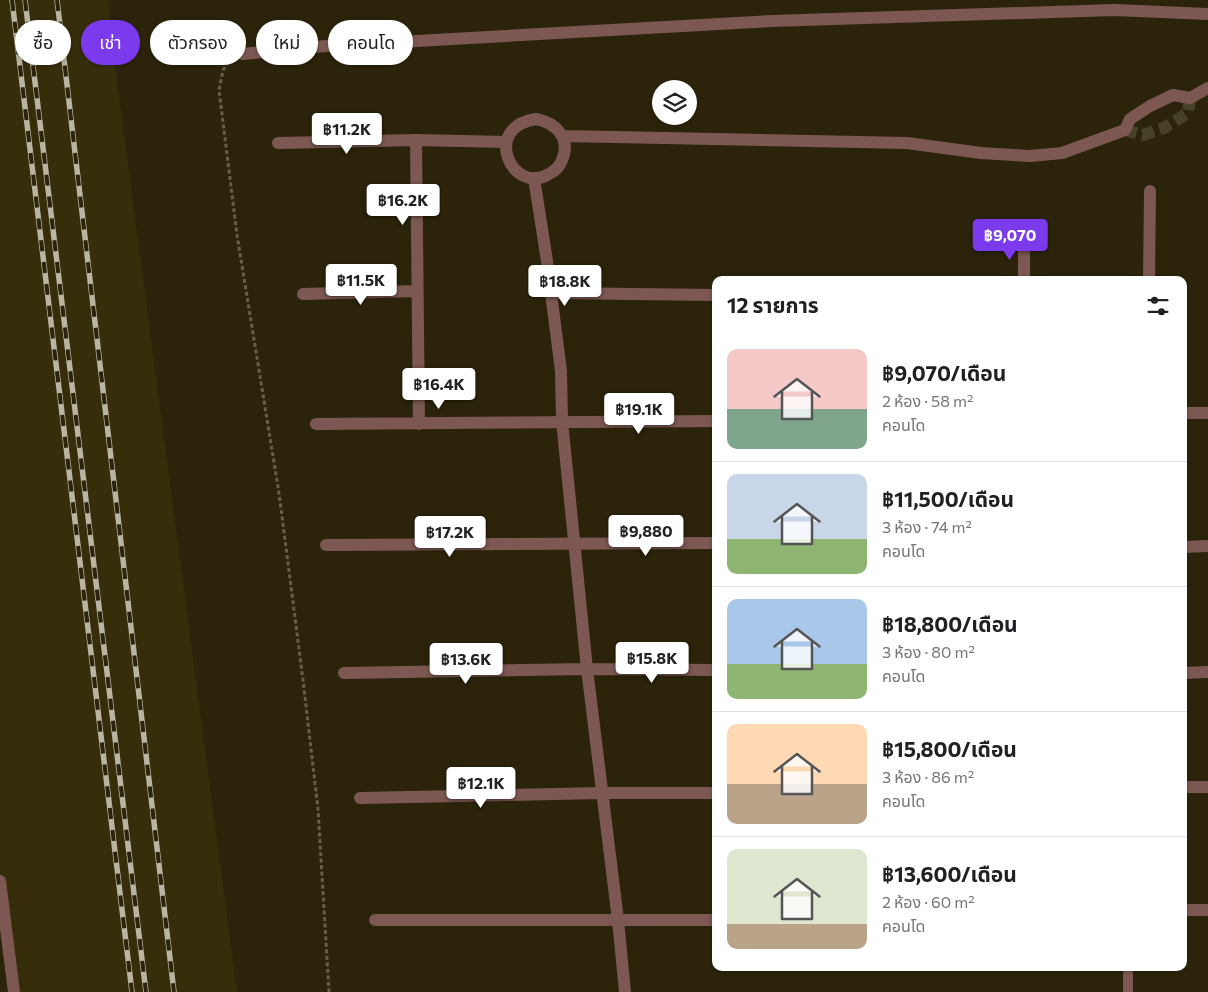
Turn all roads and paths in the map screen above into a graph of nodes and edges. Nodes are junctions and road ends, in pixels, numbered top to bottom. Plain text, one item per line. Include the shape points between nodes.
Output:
1 (1208, 14) edge
2 (246, 54) edge
3 (227, 65) edge
4 (1208, 88) edge
5 (564, 136) junction
6 (416, 140) junction
7 (506, 142) junction
8 (278, 143) dead end
9 (534, 178) junction
10 (1150, 191) dead end
11 (1024, 241) dead end
12 (1024, 276) edge
13 (1149, 276) edge
14 (417, 291) junction
15 (550, 293) junction
16 (303, 294) dead end
17 (712, 294) edge
18 (1208, 412) edge
19 (1187, 413) edge
20 (562, 421) junction
21 (712, 421) edge
22 (316, 424) dead end
23 (419, 424) junction
24 (712, 543) edge
25 (326, 544) dead end
26 (575, 544) junction
27 (1208, 546) edge
28 (1187, 547) edge
29 (587, 669) junction
30 (712, 670) edge
31 (1208, 672) edge
32 (344, 673) dead end
33 (1187, 673) edge
34 (1208, 786) edge
35 (1187, 787) edge
36 (602, 793) junction
37 (712, 793) edge
38 (360, 798) dead end
39 (0, 881) edge
40 (1187, 910) edge
41 (1208, 910) edge
42 (375, 920) dead end
43 (618, 920) junction
44 (712, 920) edge
45 (1128, 971) edge
46 (14, 992) edge
47 (329, 992) edge
48 (625, 992) edge
49 (1128, 992) edge

1 - 2 street via 1114,10 772,21 310,47
3 - 47 path via 219,90 237,235 280,493 303,680 318,809
4 - 5 street via 1190,98 1173,95 1150,106 1130,119 1125,130 1062,153 1030,156 907,144
5 - 7 street via 547,121 526,120 517,125
5 - 9 street via 561,164 545,177
6 - 7 street
6 - 8 street
6 - 14 street
7 - 9 street via 509,162 524,176
9 - 15 street
10 - 13 street
11 - 12 street
14 - 16 street
14 - 23 street
15 - 17 street
15 - 20 street via 561,371
18 - 19 street
20 - 21 street
20 - 23 street
20 - 26 street
22 - 23 street
24 - 26 street
25 - 26 street
26 - 29 street
27 - 28 street
29 - 30 street
29 - 32 street
29 - 36 street
31 - 33 street
34 - 35 street
36 - 37 street
36 - 38 street
36 - 43 street
39 - 46 street
40 - 41 street
42 - 43 street
43 - 44 street
43 - 48 street
45 - 49 lane

